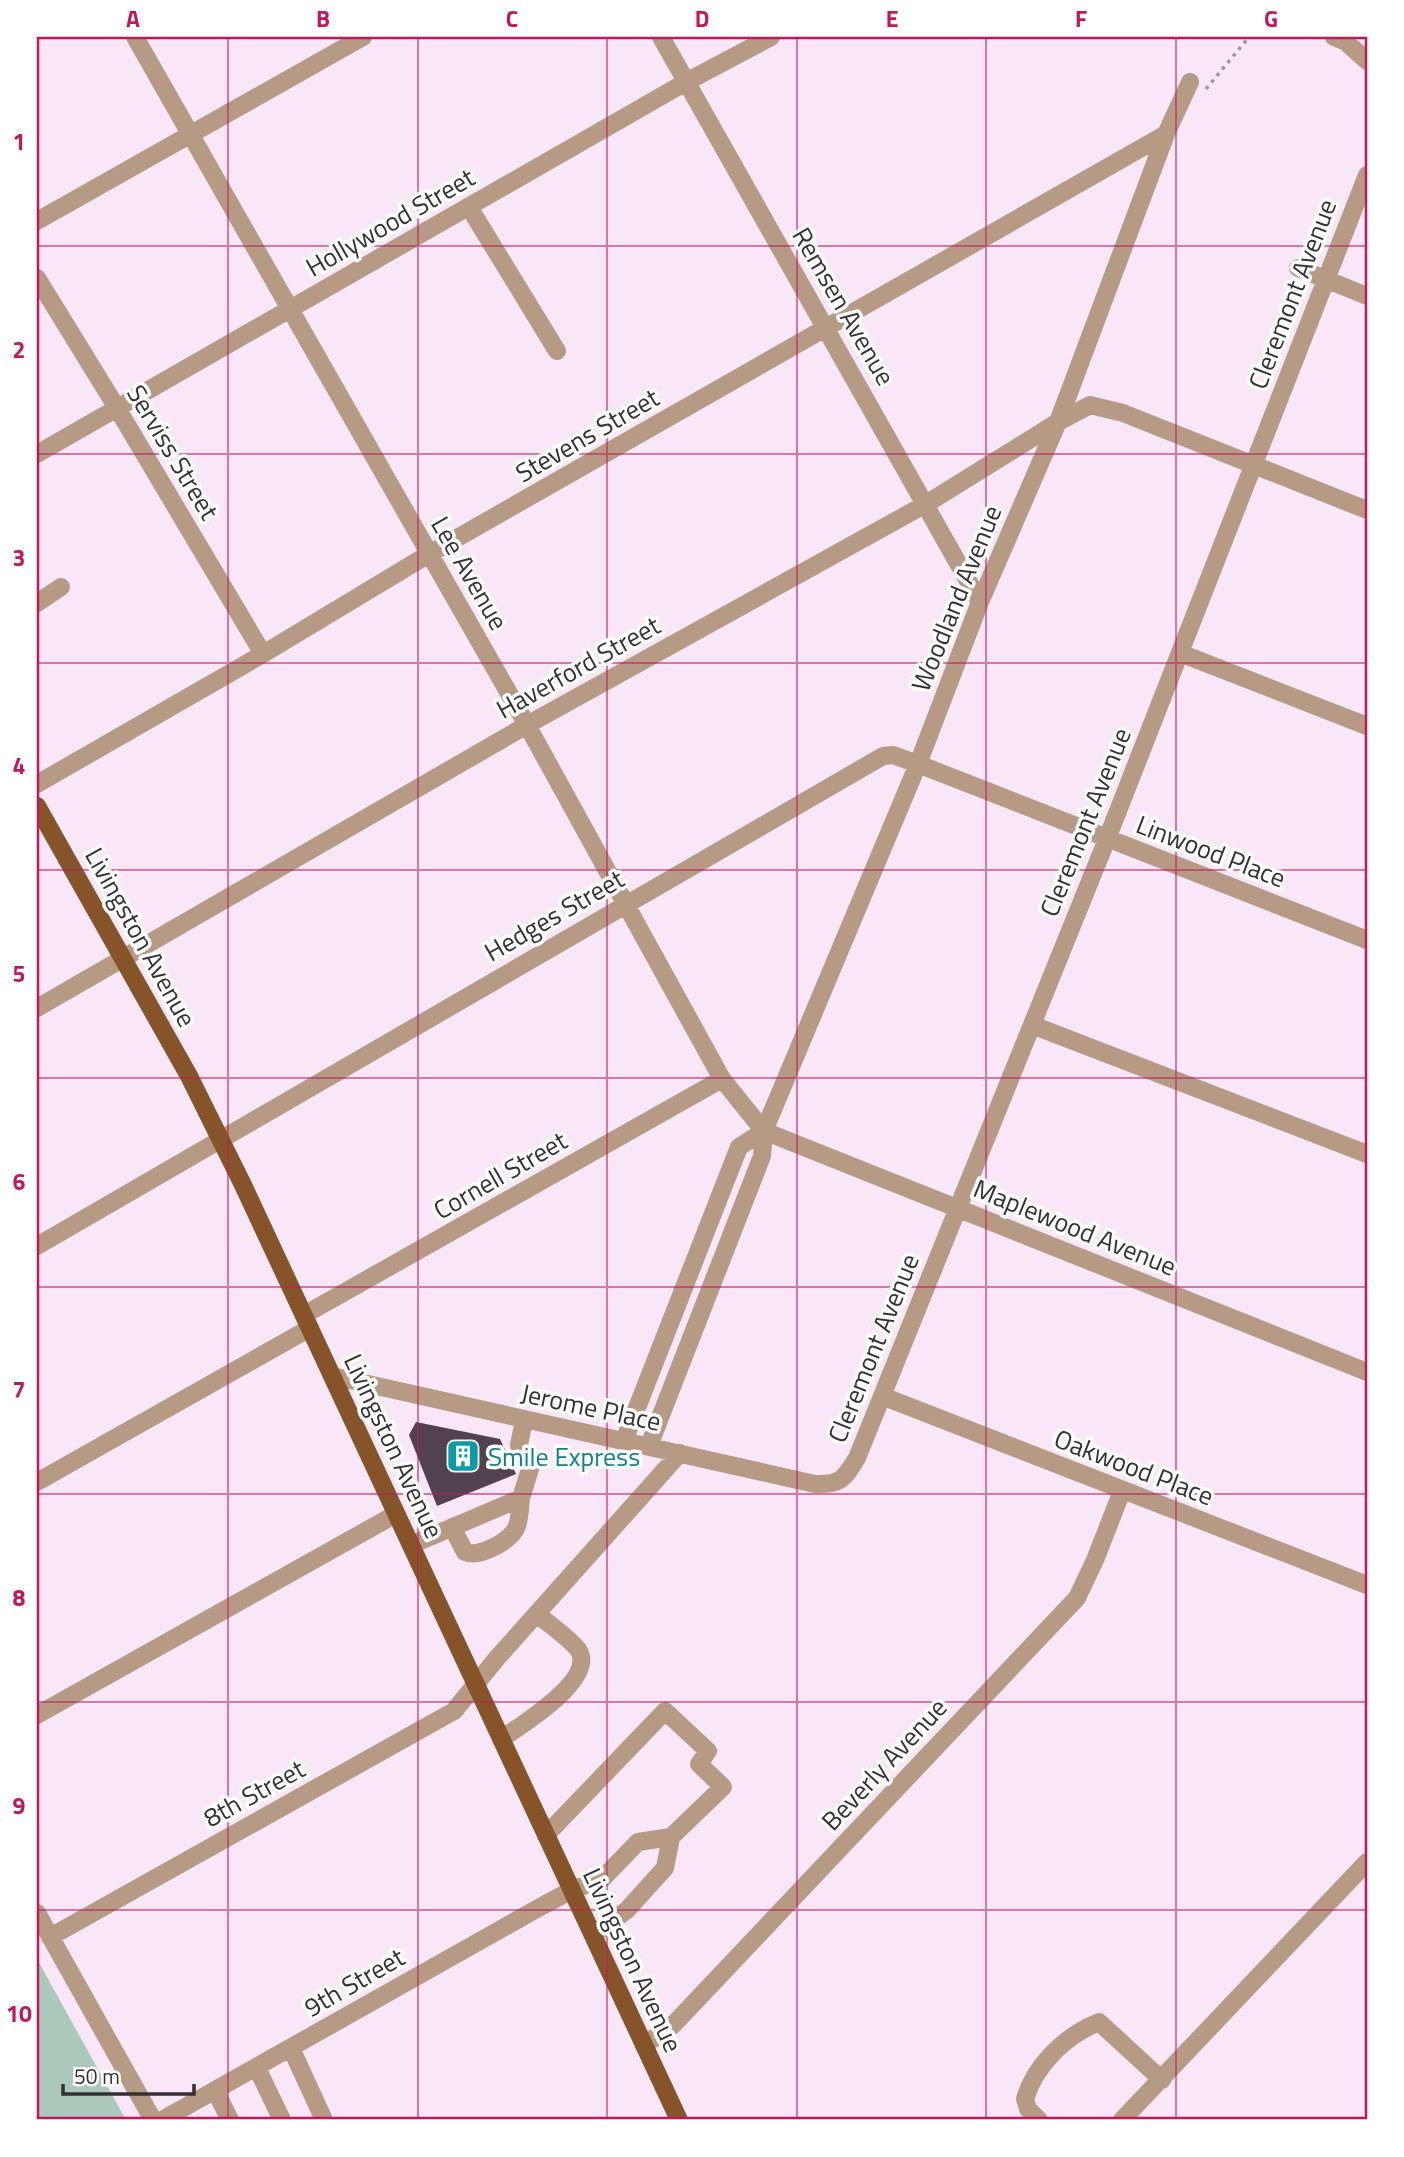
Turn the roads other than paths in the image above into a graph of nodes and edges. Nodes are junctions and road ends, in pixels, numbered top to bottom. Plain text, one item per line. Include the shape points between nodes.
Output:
1 (135, 37) edge
2 (363, 37) edge
3 (661, 37) edge
4 (771, 37) edge
5 (1334, 37) edge
6 (1367, 61) edge
7 (686, 82) junction
8 (1197, 86) road end
9 (191, 134) junction
10 (1167, 134) junction
11 (1367, 175) edge
12 (469, 207) junction
13 (37, 221) edge
14 (1298, 268) dead end
15 (37, 278) edge
16 (1325, 279) junction
17 (1367, 296) edge
18 (290, 309) junction
19 (827, 328) junction
20 (557, 351) dead end
21 (117, 408) junction
22 (1058, 422) junction
23 (37, 454) edge
24 (1254, 464) junction
25 (926, 504) junction
26 (1367, 510) edge
27 (429, 555) junction
28 (61, 587) dead end
29 (980, 602) junction
30 (37, 603) edge
31 (1180, 653) junction
32 (262, 654) junction
33 (527, 725) junction
34 (1367, 726) edge
35 (918, 764) junction
36 (37, 785) edge
37 (40, 817) edge
38 (1107, 839) junction
39 (626, 903) junction
40 (1367, 940) edge
41 (123, 958) junction
42 (37, 1008) edge
43 (1032, 1025) junction
44 (722, 1079) junction
45 (764, 1131) junction
46 (220, 1139) junction
47 (1367, 1154) edge
48 (959, 1209) junction
49 (37, 1246) edge
50 (307, 1322) junction
51 (1367, 1372) edge
52 (332, 1376) junction
53 (882, 1396) junction
54 (524, 1420) junction
55 (624, 1441) junction
56 (649, 1446) junction
57 (680, 1454) junction
58 (37, 1482) edge
59 (838, 1482) joint
60 (1122, 1491) junction
61 (521, 1498) junction
62 (396, 1514) junction
63 (452, 1527) junction
64 (411, 1545) junction
65 (1367, 1585) edge
66 (538, 1615) junction
67 (476, 1685) junction
68 (37, 1715) edge
69 (501, 1739) junction
70 (546, 1835) junction
71 (671, 1837) junction
72 (1367, 1862) edge
73 (572, 1890) junction
74 (37, 1913) edge
75 (593, 1935) junction
76 (50, 1937) junction
77 (644, 2045) junction
78 (291, 2048) junction
79 (257, 2068) junction
80 (1162, 2080) junction
81 (215, 2090) junction
82 (153, 2120) edge
83 (162, 2120) edge
84 (230, 2120) edge
85 (282, 2120) edge
86 (324, 2120) edge
87 (679, 2120) edge
88 (1039, 2120) edge
89 (1122, 2120) edge

1 - 9 street, Lee Avenue
2 - 9 street
3 - 7 street, Remsen Avenue
4 - 7 street, Hollywood Street
5 - 6 street
7 - 12 street, Hollywood Street
7 - 19 street, Remsen Avenue
8 - 10 street, Woodland Avenue
9 - 13 street
9 - 18 street, Lee Avenue
10 - 19 street, Stevens Street
10 - 22 street, Woodland Avenue
11 - 16 street, Cleremont Avenue
12 - 18 street, Hollywood Street
12 - 20 street
14 - 16 street
15 - 21 street, Serviss Street
16 - 17 street
16 - 24 street, Cleremont Avenue
18 - 21 street, Hollywood Street
18 - 27 street, Lee Avenue
19 - 25 street, Remsen Avenue
19 - 27 street, Stevens Street
21 - 23 street, Hollywood Street
21 - 32 street, Serviss Street
22 - 24 street, Haverford Street via 1090,405 1124,413
22 - 25 street, Haverford Street
22 - 29 street, Woodland Avenue
24 - 26 street, Haverford Street
24 - 31 street, Cleremont Avenue
25 - 29 street, Remsen Avenue
25 - 33 street, Haverford Street
27 - 32 street, Stevens Street
27 - 33 street, Lee Avenue
28 - 30 street
29 - 35 street, Woodland Avenue
31 - 34 street
31 - 38 street, Cleremont Avenue
32 - 36 street, Stevens Street
33 - 39 street, Lee Avenue
33 - 41 street, Haverford Street
35 - 38 street, Linwood Place
35 - 39 street, Hedges Street via 883,756
35 - 45 street, Woodland Avenue
37 - 41 main road, Livingston Avenue
38 - 40 street, Linwood Place
38 - 43 street, Cleremont Avenue
39 - 44 street, Lee Avenue
39 - 46 street, Hedges Street
41 - 42 street, Haverford Street
41 - 46 main road, Livingston Avenue
43 - 47 street
43 - 48 street, Cleremont Avenue
44 - 45 street, Lee Avenue
44 - 50 street, Cornell Street
45 - 48 street, Maplewood Avenue
45 - 55 street, Woodland Avenue via 739,1147
45 - 56 street, Woodland Avenue via 762,1156
46 - 49 street, Hedges Street
46 - 50 main road, Livingston Avenue
48 - 51 street, Maplewood Avenue
48 - 53 street, Cleremont Avenue
50 - 52 main road, Livingston Avenue
50 - 58 street, Cornell Street
52 - 54 street, Jerome Place
52 - 62 main road, Livingston Avenue
53 - 59 street, Cleremont Avenue via 857,1458
53 - 60 street, Oakwood Place
54 - 55 street, Jerome Place
54 - 61 street via 519,1445 530,1469
55 - 56 street, Jerome Place
56 - 57 street, Jerome Place
57 - 59 street, Jerome Place via 815,1484
57 - 66 street, 8th Street
60 - 65 street, Oakwood Place
60 - 77 street, Beverly Avenue via 1077,1598 678,2020
61 - 63 street
61 - 63 street via 513,1533 478,1555 465,1552
62 - 64 main road, Livingston Avenue
62 - 68 street
63 - 64 street
64 - 67 main road, Livingston Avenue
66 - 67 street, 8th Street
66 - 69 street via 578,1650 582,1662 575,1680
67 - 69 main road, Livingston Avenue
67 - 76 street, 8th Street via 454,1711
69 - 70 main road, Livingston Avenue
70 - 71 street via 665,1711 708,1751 699,1764 723,1787
70 - 73 main road, Livingston Avenue
71 - 73 street, 9th Street via 638,1842 602,1879
71 - 75 street via 665,1868 627,1910
72 - 80 street
73 - 75 main road, Livingston Avenue
73 - 78 street, 9th Street
74 - 76 street
75 - 77 main road, Livingston Avenue
76 - 82 street
77 - 87 main road, Livingston Avenue
78 - 79 street, 9th Street
78 - 86 street
79 - 81 street, 9th Street
79 - 85 street
80 - 88 street via 1099,2022 1072,2037 1034,2077 1024,2099
80 - 89 street
81 - 83 street, 9th Street
81 - 84 street

